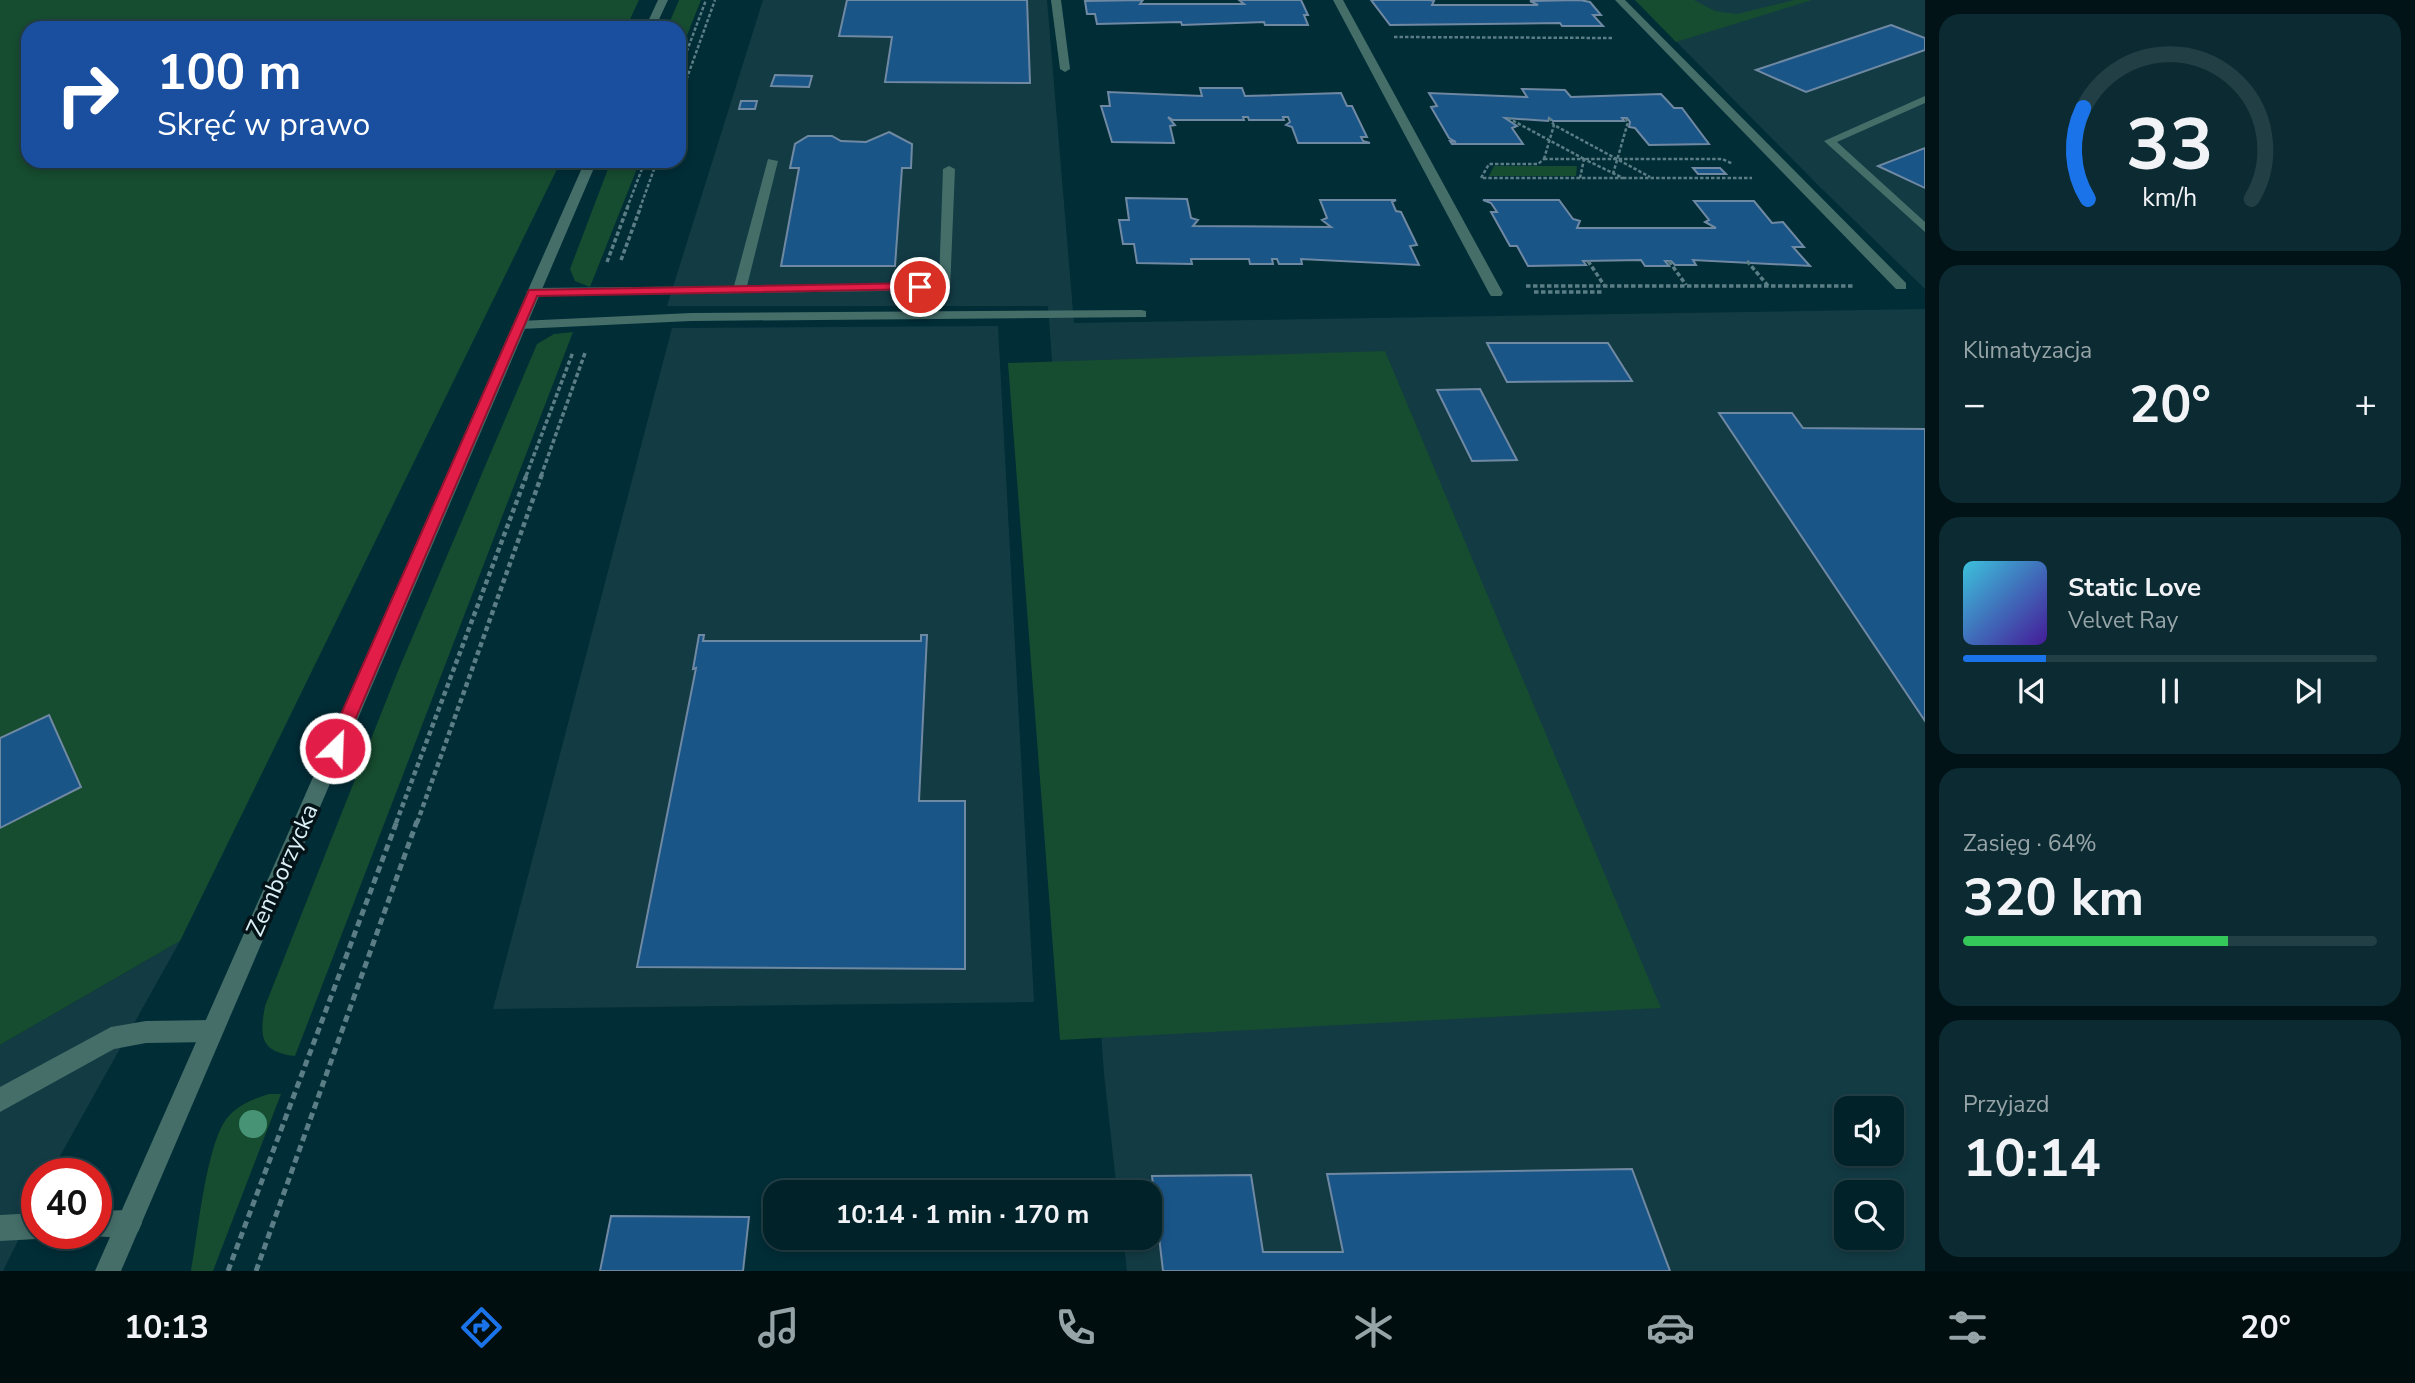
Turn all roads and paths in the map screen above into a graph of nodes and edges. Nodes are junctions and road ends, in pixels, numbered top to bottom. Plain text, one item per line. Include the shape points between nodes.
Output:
1 (663, 0) edge
2 (706, 0) edge
3 (715, 0) edge
4 (1056, 0) edge
5 (1338, 0) edge
6 (1620, 0) edge
7 (653, 21) edge
8 (1385, 37) dead end
9 (1623, 37) dead end
10 (686, 53) edge
11 (1065, 69) dead end
12 (686, 81) edge
13 (1925, 99) edge
14 (1508, 118) dead end
15 (1549, 118) dead end
16 (1625, 118) dead end
17 (1554, 125) junction
18 (1549, 142) junction
19 (1544, 159) junction
20 (1584, 159) junction
21 (1616, 159) junction
22 (772, 161) dead end
23 (588, 168) edge
24 (643, 168) edge
25 (654, 168) edge
26 (1742, 168) dead end
27 (948, 169) dead end
28 (1752, 173) dead end
29 (1612, 176) junction
30 (1580, 178) junction
31 (1652, 178) junction
32 (1925, 228) edge
33 (1588, 261) dead end
34 (1669, 261) dead end
35 (1747, 261) dead end
36 (1598, 285) junction
37 (1604, 285) junction
38 (1686, 285) junction
39 (1526, 286) dead end
40 (1769, 286) junction
41 (1901, 286) joint
42 (740, 289) junction
43 (603, 290) junction
44 (533, 292) junction
45 (1534, 292) dead end
46 (1496, 293) dead end
47 (1141, 314) dead end
48 (591, 322) junction
49 (520, 325) junction
50 (212, 1031) junction
51 (0, 1100) edge
52 (129, 1223) junction
53 (112, 1224) edge
54 (21, 1227) edge
55 (0, 1228) edge
56 (108, 1271) edge
57 (228, 1271) edge
58 (257, 1271) edge

1 - 7 street
2 - 10 path
3 - 12 path
4 - 11 street
5 - 46 street
6 - 41 street
8 - 9 path
13 - 32 street via 1830,141
14 - 18 path
15 - 17 path
16 - 21 path via 1628,122
17 - 18 path
17 - 21 path
18 - 19 path
18 - 20 path
19 - 20 path
19 - 30 path via 1538,164 1489,164 1481,178
20 - 21 path
20 - 29 path
20 - 30 path
21 - 26 path via 1722,159
21 - 29 path
21 - 31 path
22 - 42 street
23 - 44 street, Zemborzycka
24 - 43 path
25 - 43 path
27 - 42 street via 945,287
28 - 31 path via 1763,178
29 - 30 path
29 - 31 path
33 - 37 path
34 - 38 path
35 - 40 path
36 - 37 path
36 - 39 path
36 - 45 path via 1603,292
37 - 38 path
38 - 40 path
40 - 41 path
42 - 43 street
43 - 44 street
44 - 49 street, Zemborzycka
47 - 48 street via 691,317
48 - 49 street
48 - 57 path
48 - 58 path
49 - 50 street, Zemborzycka
50 - 51 street via 146,1032 111,1038
50 - 52 street, Zemborzycka
52 - 53 street
52 - 56 street, Zemborzycka
54 - 55 street

